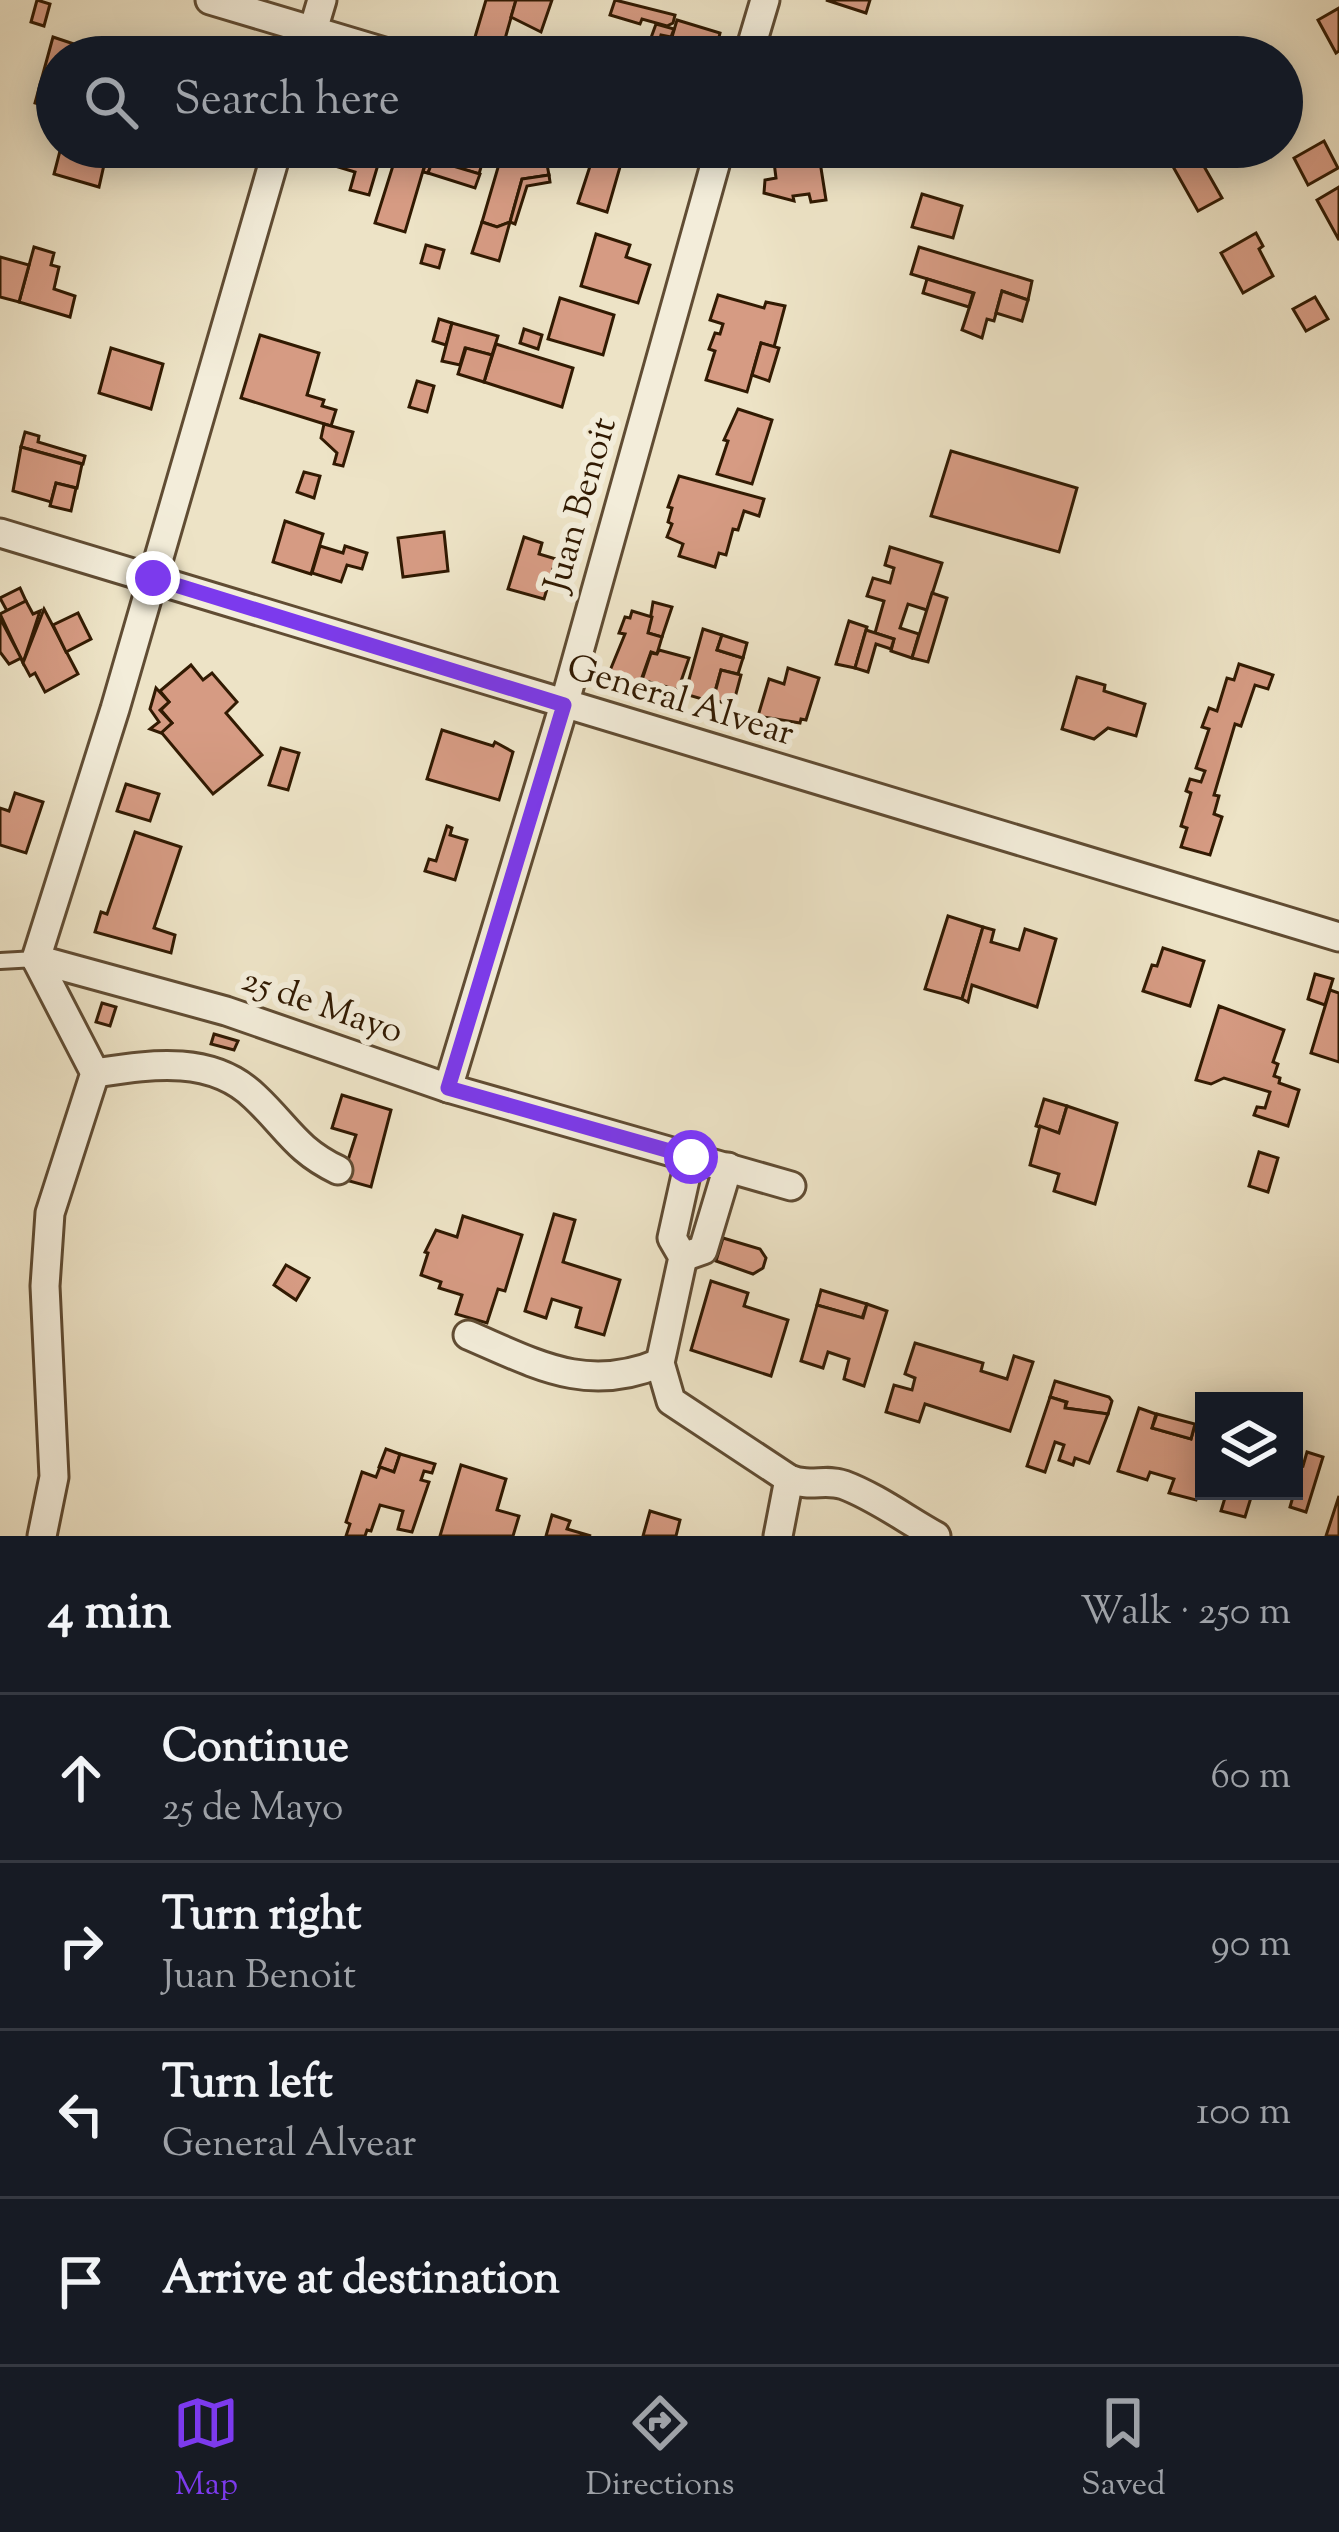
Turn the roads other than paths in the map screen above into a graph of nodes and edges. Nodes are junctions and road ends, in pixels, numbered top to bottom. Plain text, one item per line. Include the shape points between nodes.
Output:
1 (210, 0) edge
2 (322, 0) edge
3 (765, 0) edge
4 (290, 36) edge
5 (311, 36) edge
6 (754, 36) edge
7 (272, 168) edge
8 (708, 168) edge
9 (0, 533) edge
10 (153, 578) junction
11 (564, 705) junction
12 (1339, 938) edge
13 (36, 959) junction
14 (0, 961) edge
15 (95, 1073) junction
16 (448, 1088) junction
17 (691, 1157) junction
18 (728, 1167) junction
19 (338, 1170) dead end
20 (791, 1186) dead end
21 (683, 1257) junction
22 (468, 1335) dead end
23 (660, 1364) junction
24 (789, 1479) junction
25 (42, 1536) edge
26 (778, 1536) edge
27 (936, 1536) edge

1 - 4 street
2 - 5 street
3 - 6 street
7 - 10 street
8 - 11 street, Juan Benoit
9 - 10 street, General Alvear
10 - 11 street, General Alvear
10 - 13 street
11 - 12 street, General Alvear
11 - 16 street, Juan Benoit
13 - 14 lane
13 - 15 street
13 - 16 street, 25 de Mayo via 226,1011
15 - 19 street via 160,1063 221,1073 308,1155
15 - 25 street via 50,1213 44,1286 54,1478
16 - 17 street, 25 de Mayo
17 - 18 street, 25 de Mayo
17 - 21 street via 672,1238
18 - 20 street, 25 de Mayo
18 - 21 street via 703,1250
21 - 23 street
22 - 23 street via 584,1377 626,1377
23 - 24 street via 671,1401
24 - 26 street
24 - 27 street via 843,1485

